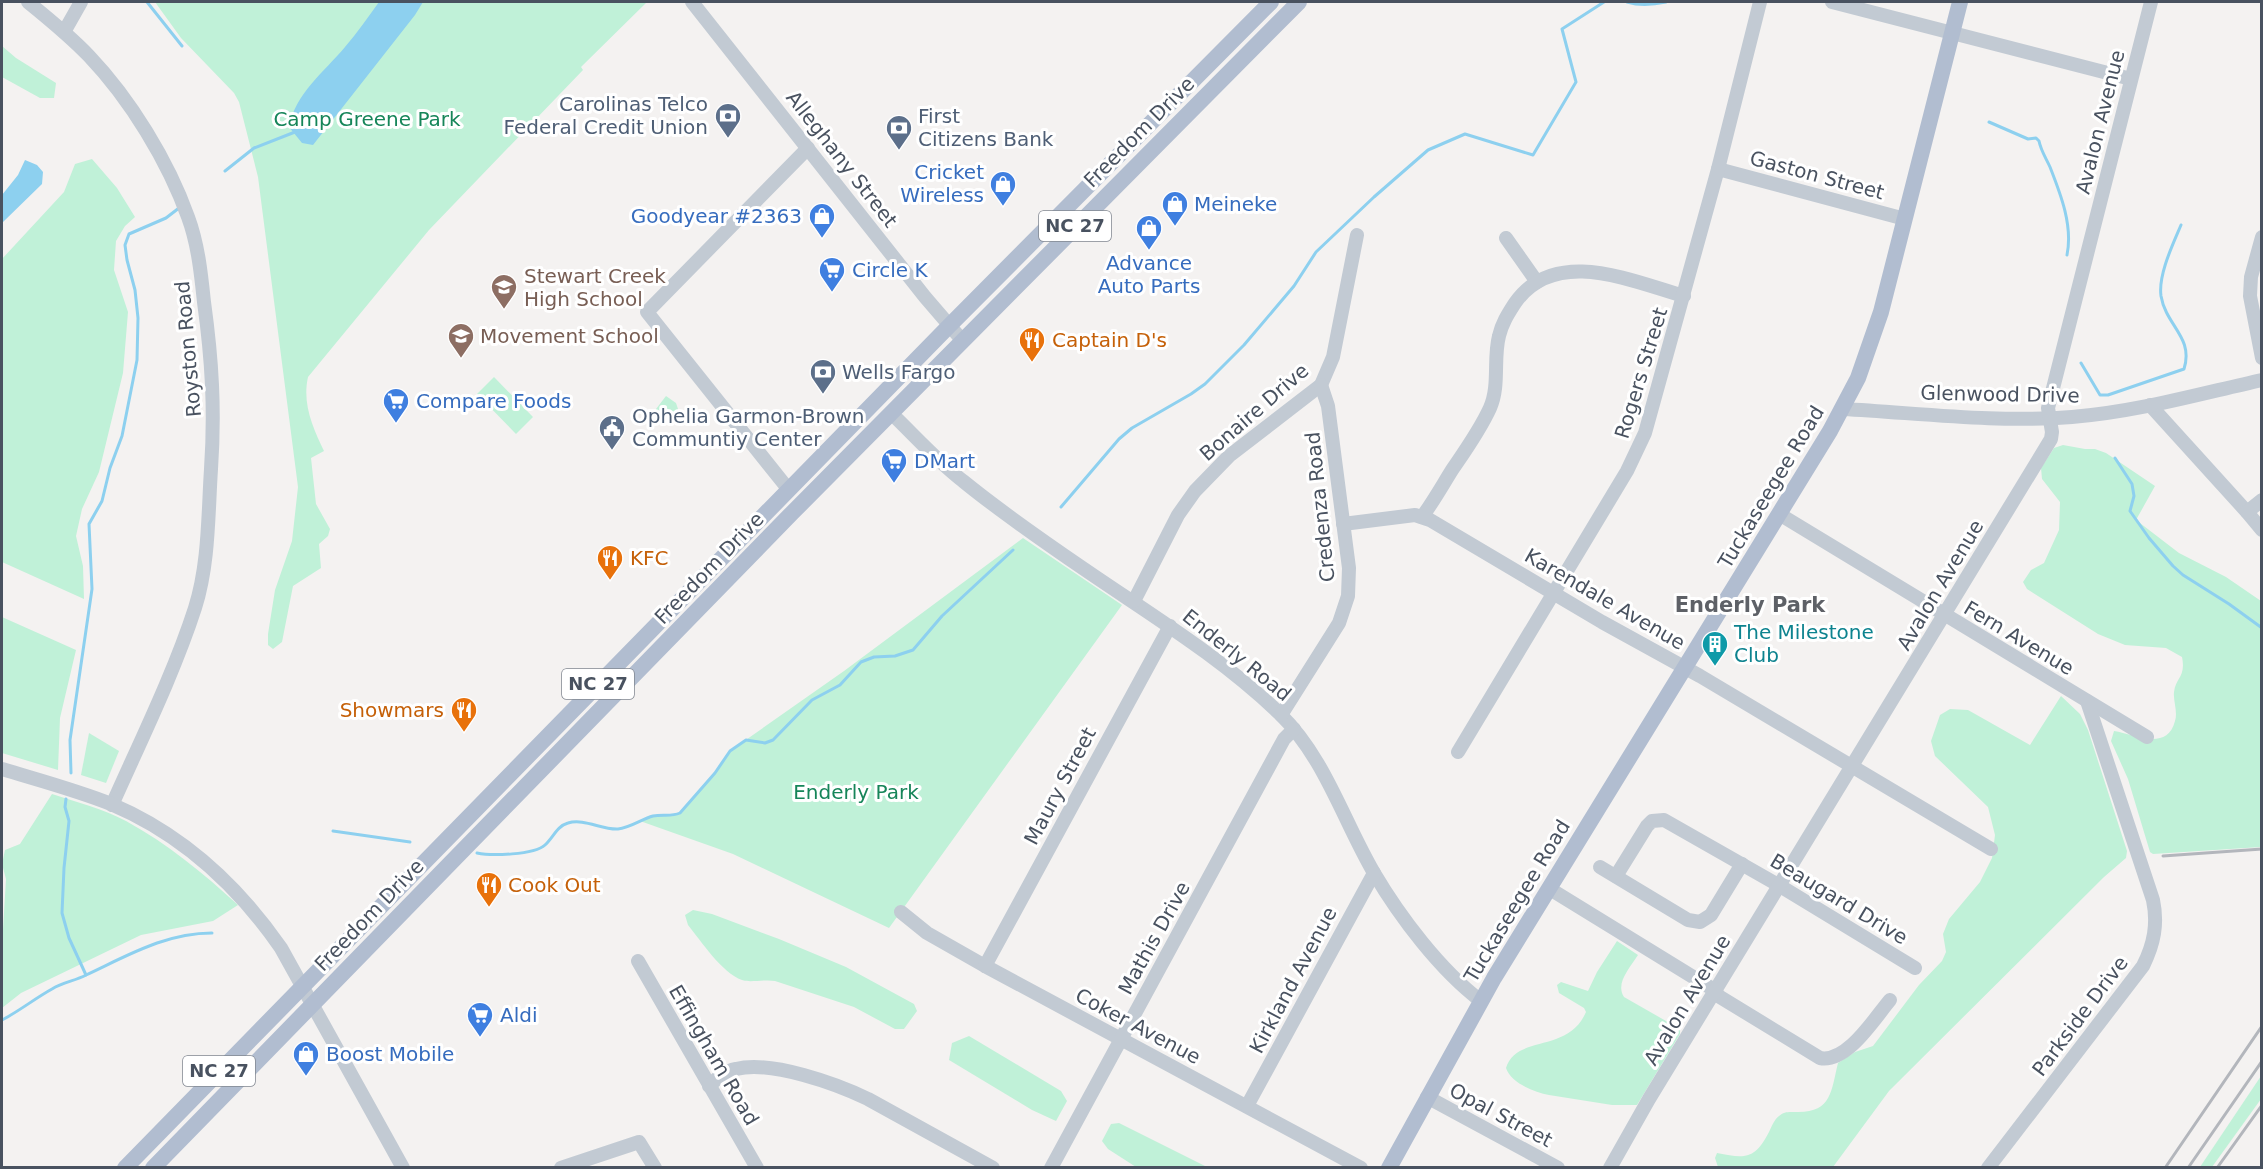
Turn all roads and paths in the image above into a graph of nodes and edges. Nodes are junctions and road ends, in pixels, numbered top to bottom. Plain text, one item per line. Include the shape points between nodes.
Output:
1 (28, 2) edge
2 (81, 2) edge
3 (692, 2) edge
4 (1270, 2) edge
5 (1299, 2) edge
6 (1760, 2) edge
7 (1832, 2) edge
8 (1960, 2) edge
9 (2151, 2) edge
10 (64, 32) junction
11 (1952, 33) junction
12 (1219, 54) junction
13 (1232, 69) junction
14 (2132, 79) junction
15 (808, 148) junction
16 (1719, 169) junction
17 (1905, 219) junction
18 (1357, 235) dead end
19 (2262, 237) edge
20 (1506, 238) dead end
21 (1537, 282) junction
22 (1684, 296) junction
23 (949, 326) junction
24 (962, 340) junction
25 (2262, 358) edge
26 (2262, 380) edge
27 (1321, 385) junction
28 (2150, 405) junction
29 (1843, 409) junction
30 (891, 412) junction
31 (2049, 418) junction
32 (789, 490) junction
33 (2262, 500) edge
34 (2247, 512) junction
35 (1779, 514) junction
36 (1422, 517) junction
37 (1343, 524) junction
38 (2262, 530) edge
39 (731, 576) junction
40 (1553, 594) junction
41 (1134, 601) junction
42 (1944, 615) junction
43 (1170, 626) junction
44 (1685, 668) junction
45 (589, 694) junction
46 (2087, 701) junction
47 (1281, 715) junction
48 (1294, 729) junction
49 (2147, 737) dead end
50 (1458, 752) dead end
51 (552, 758) junction
52 (1852, 767) junction
53 (2, 769) edge
54 (112, 805) junction
55 (1991, 849) dead end
56 (1742, 864) junction
57 (1600, 867) dead end
58 (1374, 873) junction
59 (1616, 876) junction
60 (1780, 886) junction
61 (1550, 889) junction
62 (901, 912) dead end
63 (638, 961) dead end
64 (985, 966) junction
65 (1915, 969) dead end
66 (301, 986) junction
67 (1715, 992) junction
68 (1890, 1000) dead end
69 (1481, 1001) junction
70 (311, 1004) junction
71 (1120, 1039) junction
72 (708, 1086) junction
73 (1427, 1097) junction
74 (1247, 1106) junction
75 (125, 1167) edge
76 (153, 1167) edge
77 (402, 1167) edge
78 (561, 1167) edge
79 (655, 1167) edge
80 (757, 1167) edge
81 (993, 1167) edge
82 (1051, 1167) edge
83 (1361, 1167) edge
84 (1389, 1167) edge
85 (1558, 1167) edge
86 (1610, 1167) edge
87 (1988, 1167) edge

1 - 10 street, Royston Road
2 - 10 street
3 - 15 street, Alleghany Street
4 - 12 main road, Freedom Drive / NC 27
5 - 13 main road, Freedom Drive / NC 27
6 - 16 street, Rogers Street
7 - 11 street
8 - 11 main road, Tuckaseegee Road
9 - 14 street, Avalon Avenue
10 - 54 street, Royston Road via 105,74 133,112 180,195 196,247 212,364 214,426 201,586 176,658
11 - 14 street
11 - 17 main road, Tuckaseegee Road
12 - 13 main road
12 - 23 main road, Freedom Drive / NC 27
13 - 24 main road, Freedom Drive / NC 27
14 - 31 street, Avalon Avenue
15 - 23 street, Alleghany Street
15 - 32 street via 647,312
16 - 17 street, Gaston Street
16 - 22 street, Rogers Street
17 - 29 main road, Tuckaseegee Road via 1870,347
18 - 27 street, Bonaire Drive via 1333,357
19 - 25 street via 2250,296
20 - 21 street
21 - 22 street via 1571,271 1597,272
21 - 36 street via 1519,297 1506,316 1497,344 1490,408
22 - 40 street, Rogers Street via 1638,451
23 - 24 street, Alleghany Street
23 - 32 main road, Freedom Drive / NC 27
24 - 30 main road, Freedom Drive / NC 27
26 - 28 street, Glenwood Drive
27 - 37 street, Credenza Road via 1328,406
27 - 41 street, Bonaire Drive via 1229,456 1195,491
28 - 31 street, Glenwood Drive
28 - 34 street
29 - 31 street, Glenwood Drive
29 - 35 main road, Tuckaseegee Road
30 - 39 main road, Freedom Drive / NC 27
30 - 41 street, Enderly Road via 962,481
31 - 42 street, Avalon Avenue via 2051,438
32 - 39 main road via 791,505 744,552
32 - 45 main road, Freedom Drive / NC 27
33 - 34 street
34 - 38 street
35 - 42 street, Fern Avenue
35 - 44 main road, Tuckaseegee Road
36 - 37 street
36 - 40 street, Karendale Avenue
37 - 47 street, Credenza Road via 1349,568 1345,609
39 - 51 main road, Freedom Drive / NC 27
40 - 44 street, Karendale Avenue
40 - 50 street, Rogers Street
41 - 43 street, Enderly Road
42 - 46 street, Fern Avenue
42 - 52 street, Avalon Avenue
43 - 47 street, Enderly Road via 1230,670
43 - 64 street, Maury Street
44 - 52 street, Karendale Avenue
44 - 61 main road, Tuckaseegee Road
45 - 51 main road via 579,716 550,747
45 - 66 main road, Freedom Drive / NC 27
46 - 49 street, Fern Avenue
46 - 87 street, Parkside Drive via 2153,900 2156,922 2152,945 2143,966
47 - 48 street, Enderly Road
48 - 58 street, Enderly Road via 1324,775
48 - 71 street, Mathis Drive via 1284,739
51 - 70 main road, Freedom Drive / NC 27
52 - 55 street, Karendale Avenue
52 - 60 street, Avalon Avenue
53 - 54 street
54 - 66 street via 191,850 225,880 266,926
56 - 59 street, Beaugard Drive via 1671,823 1657,820 1647,826
56 - 59 street, Beaugard Drive via 1711,915 1701,922 1688,921
56 - 60 street, Beaugard Drive
57 - 59 street, Beaugard Drive
58 - 69 street, Enderly Road via 1438,961
58 - 74 street, Kirkland Avenue
60 - 65 street, Beaugard Drive
60 - 67 street, Avalon Avenue
61 - 67 street
61 - 69 main road, Tuckaseegee Road
62 - 64 street, Coker Avenue via 927,933
63 - 72 street, Effingham Road
64 - 71 street, Coker Avenue
66 - 70 street
66 - 75 main road, Freedom Drive / NC 27
67 - 68 street via 1796,1044 1829,1060 1849,1049
67 - 86 street, Avalon Avenue
69 - 73 main road, Tuckaseegee Road
70 - 76 main road, Freedom Drive / NC 27
70 - 77 street
71 - 74 street, Coker Avenue
71 - 82 street, Mathis Drive
72 - 80 street, Effingham Road
72 - 81 street via 721,1075 742,1068 810,1076 868,1099
73 - 84 main road, Tuckaseegee Road
73 - 85 street, Opal Street
74 - 83 street, Coker Avenue
78 - 79 street via 639,1142

